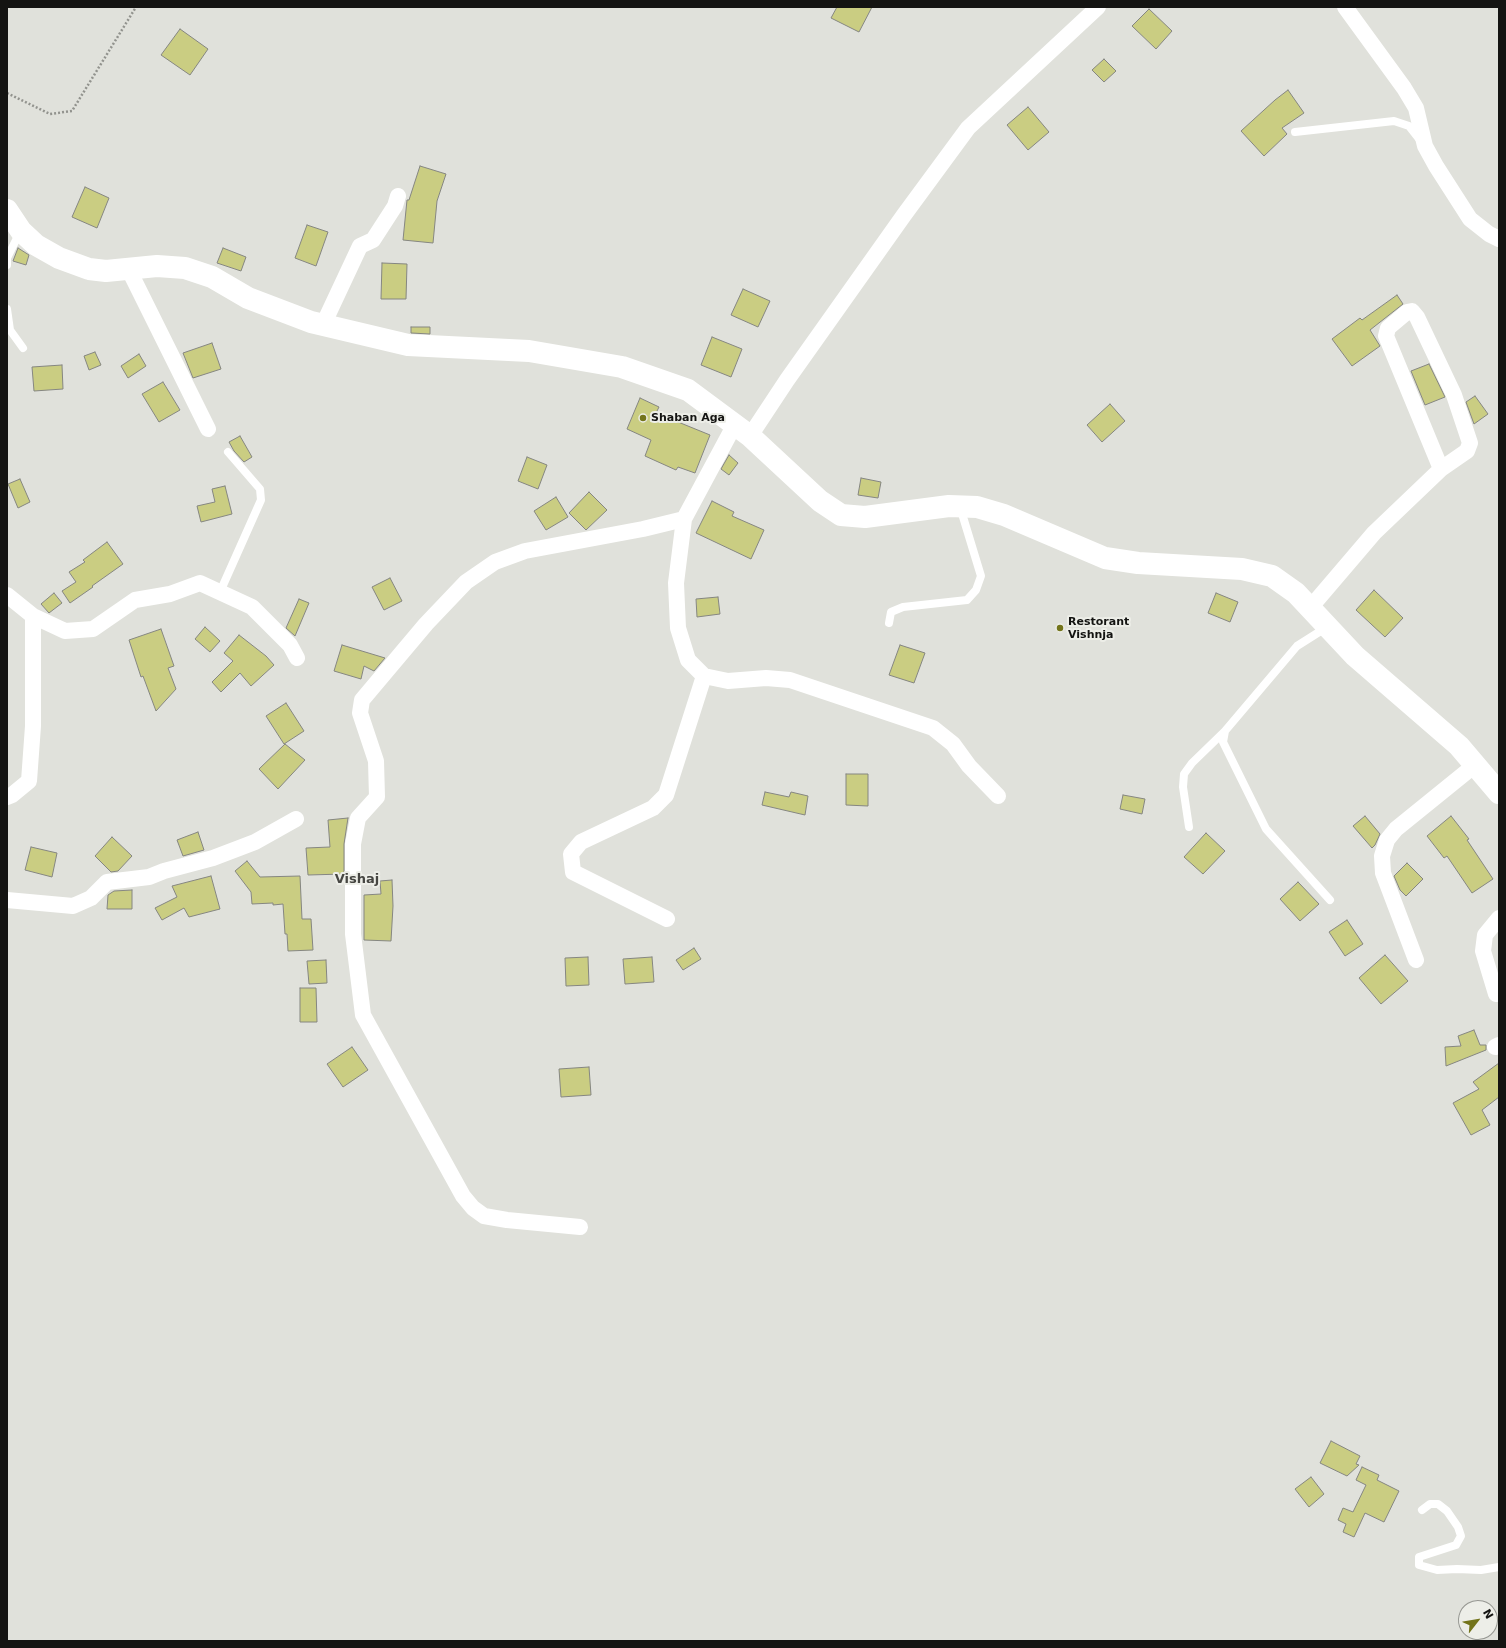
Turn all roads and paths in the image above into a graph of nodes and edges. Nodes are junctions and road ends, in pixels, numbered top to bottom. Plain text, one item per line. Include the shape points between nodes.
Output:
1 (136, 7) edge
2 (1098, 7) edge
3 (1345, 7) edge
4 (7, 93) edge
5 (1295, 132) dead end
6 (1425, 146) junction
7 (398, 196) dead end
8 (7, 211) edge
9 (21, 231) junction
10 (1499, 239) edge
11 (7, 264) edge
12 (129, 270) junction
13 (7, 309) edge
14 (323, 325) junction
15 (23, 348) dead end
16 (208, 430) dead end
17 (742, 430) junction
18 (228, 452) dead end
19 (1441, 469) junction
20 (960, 506) junction
21 (684, 519) junction
22 (220, 592) junction
23 (7, 595) edge
24 (1310, 608) junction
25 (33, 616) junction
26 (889, 622) dead end
27 (1328, 626) junction
28 (297, 658) dead end
29 (704, 676) junction
30 (1225, 731) junction
31 (1475, 765) junction
32 (1499, 793) edge
33 (998, 796) dead end
34 (7, 797) edge
35 (296, 819) dead end
36 (1189, 827) dead end
37 (7, 900) edge
38 (1330, 900) dead end
39 (1499, 918) edge
40 (667, 919) dead end
41 (1416, 960) dead end
42 (1496, 994) dead end
43 (580, 1227) dead end
44 (1422, 1510) dead end
45 (1499, 1567) edge

1 - 4 path via 72,111 50,114
2 - 17 street via 968,128 787,380
3 - 6 street via 1416,108
5 - 6 lane via 1394,121 1409,126
6 - 10 street via 1470,219
7 - 14 street via 396,206 374,240 360,246
8 - 9 main road
9 - 11 lane via 7,258
9 - 12 main road via 48,252 88,269
12 - 14 main road via 157,266 185,268 212,277 248,298
12 - 16 street
13 - 15 lane via 10,330
14 - 17 main road via 408,345 529,351 622,368 688,390
17 - 20 main road via 820,501 841,515 865,518
17 - 21 street
18 - 22 lane via 260,489 261,500
19 - 19 street via 1467,451 1470,443 1454,395 1412,311 1407,312 1388,328 1386,336
19 - 24 street via 1374,533
20 - 24 main road via 976,507 1004,515 1106,558 1138,563 1242,569 1272,576 1296,593
20 - 26 lane via 981,576 976,590 967,600 903,607 891,612
21 - 29 street via 676,583 678,628 688,660
21 - 43 street via 525,551 495,562 466,582 426,624 362,700 360,713 376,761 377,797 358,818 353,844 353,934 363,1015 463,1196 473,1208 484,1216
22 - 25 street via 200,583 170,594 135,600 94,629 64,630
22 - 28 street via 252,607 290,645
23 - 25 street
24 - 27 main road
25 - 34 street via 33,726 29,781
27 - 30 lane via 1297,646
27 - 31 main road via 1355,656 1459,746
29 - 33 street via 728,681 766,678 790,680 933,728 953,744 969,766
29 - 40 street via 666,795 653,808 581,842 571,854 573,872
30 - 36 lane via 1184,774 1183,787
30 - 38 lane via 1223,742 1266,829
31 - 32 main road
31 - 41 street via 1396,829 1387,840 1382,856 1383,873
35 - 37 street via 255,842 213,858 164,871 149,878 107,882 91,898 73,906
39 - 42 street via 1485,935 1483,951
44 - 45 lane via 1430,1504 1438,1504 1451,1516 1461,1536 1456,1545 1420,1557 1419,1565 1437,1570 1481,1570

